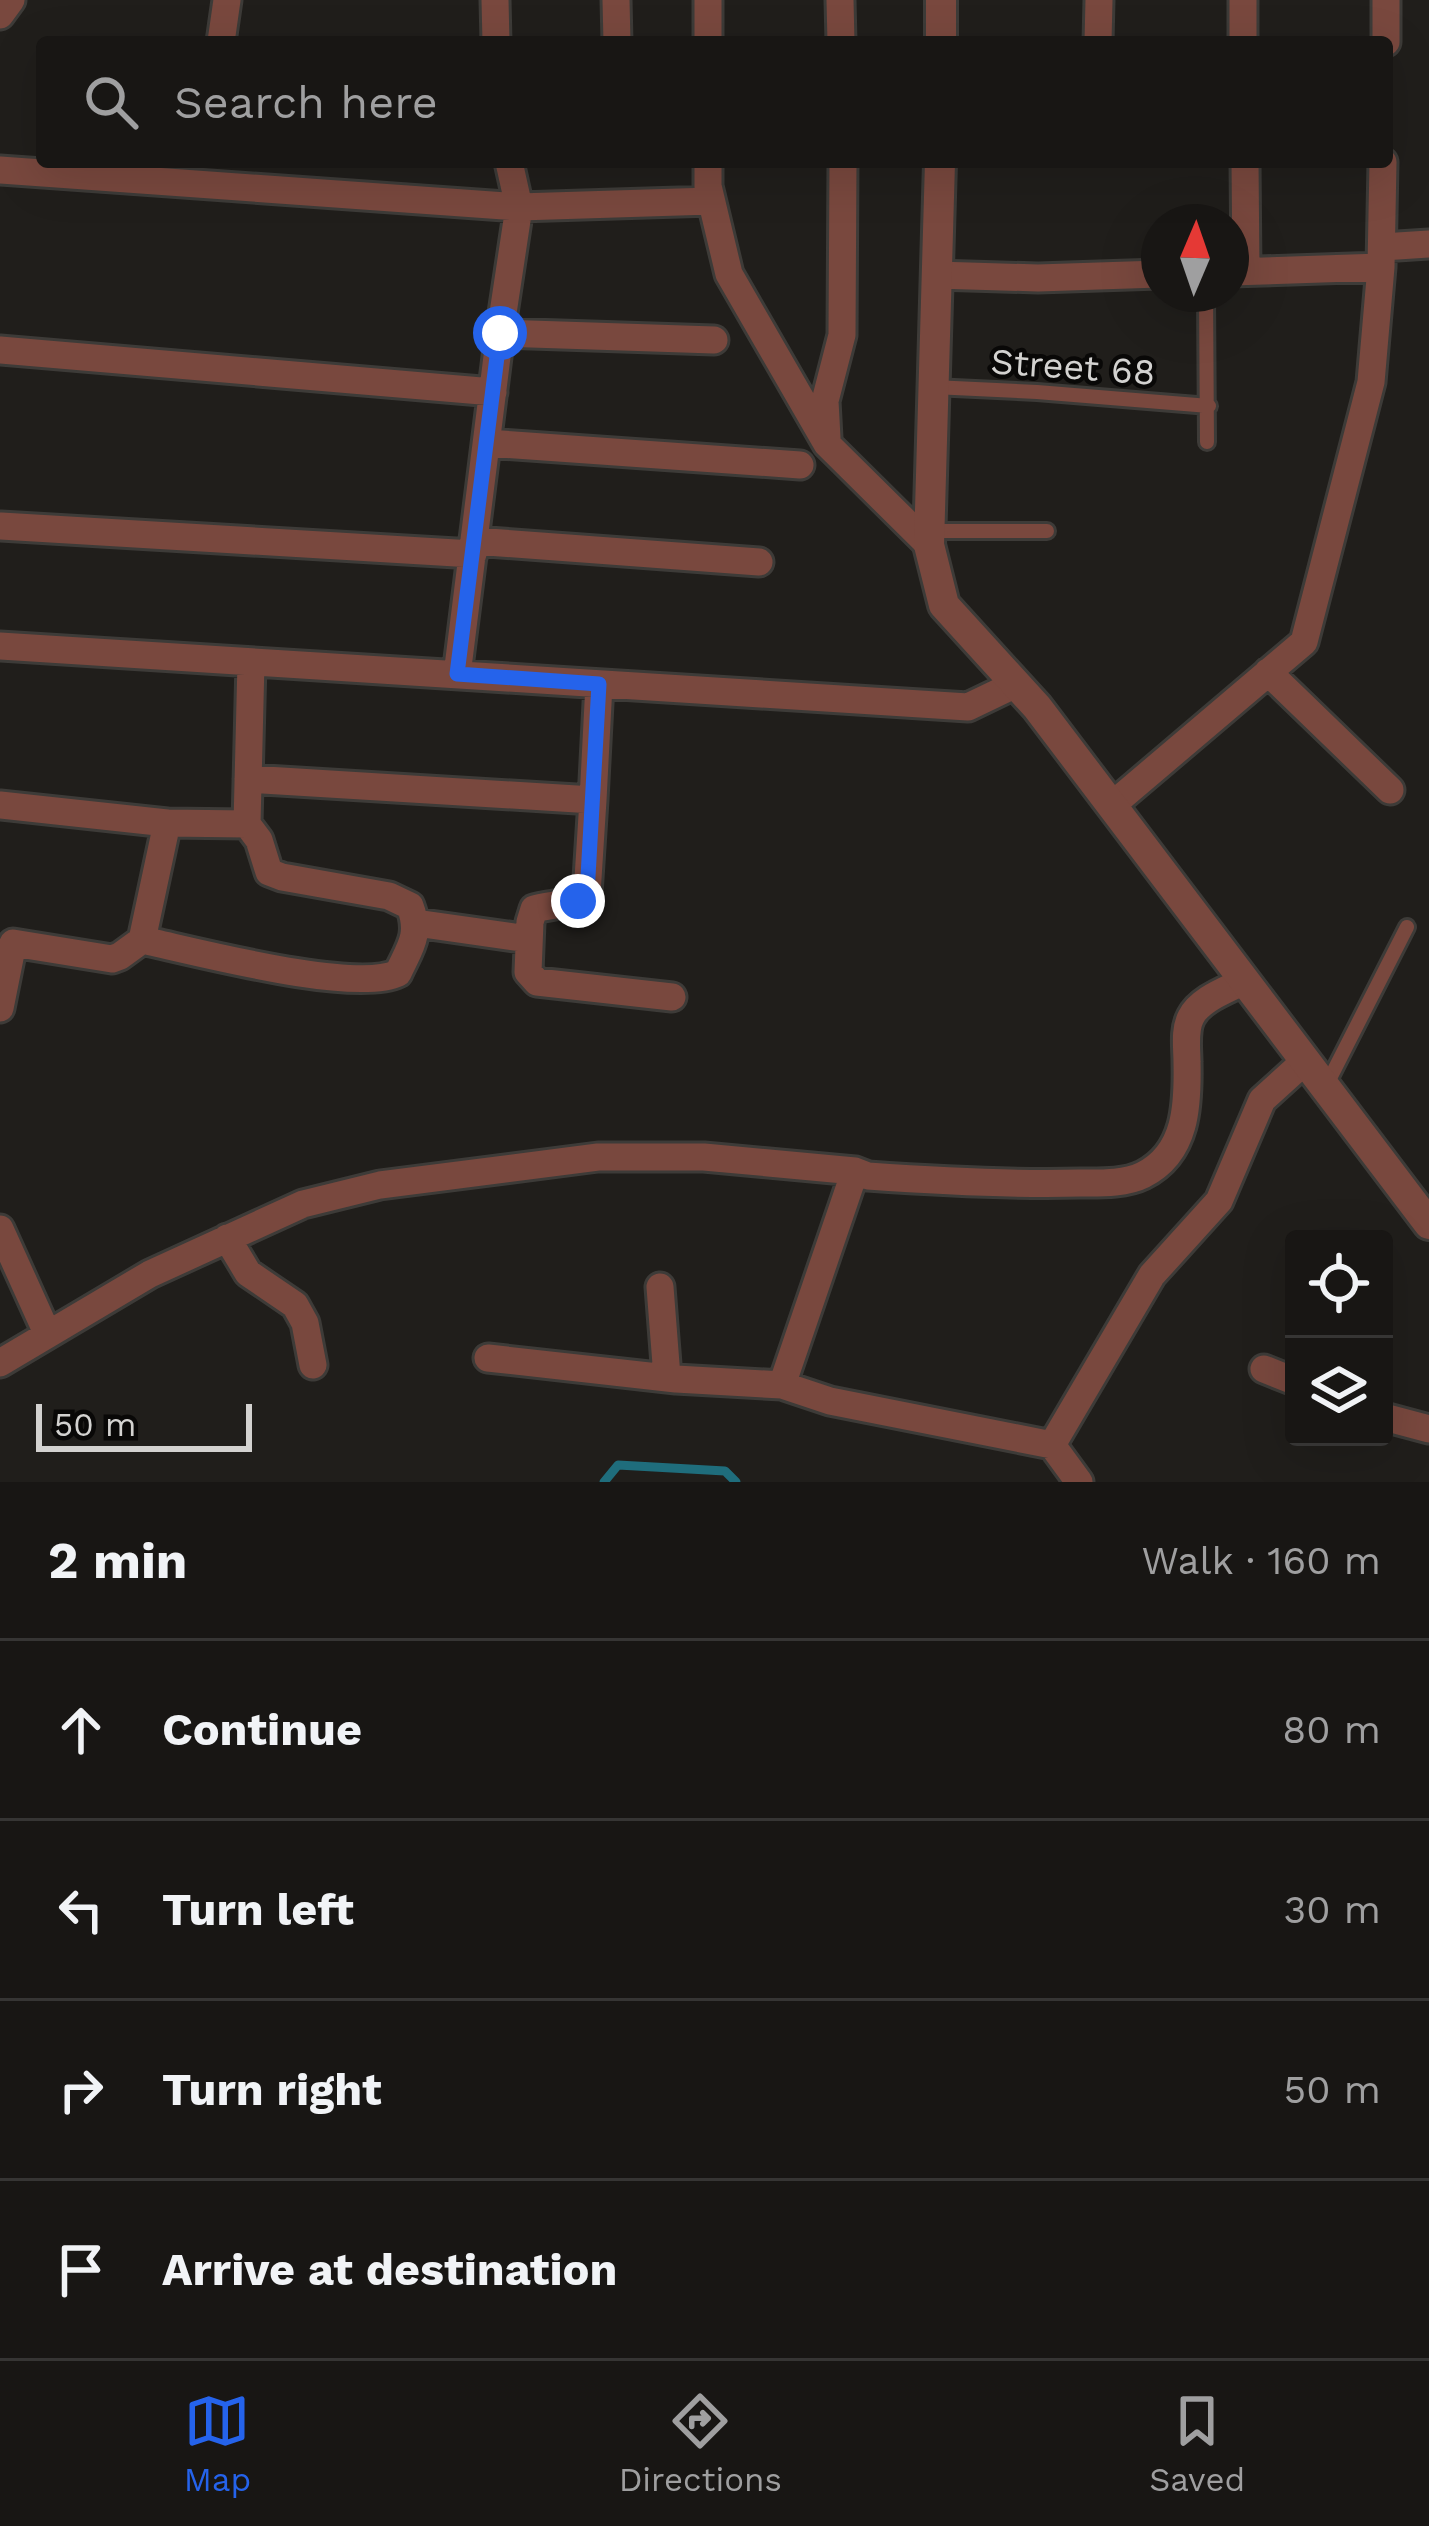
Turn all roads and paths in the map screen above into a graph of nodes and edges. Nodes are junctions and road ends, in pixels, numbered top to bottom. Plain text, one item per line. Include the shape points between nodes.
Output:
1 (11, 0) edge
2 (227, 0) edge
3 (495, 0) edge
4 (616, 0) edge
5 (708, 0) edge
6 (840, 0) edge
7 (941, 0) edge
8 (1099, 0) edge
9 (1243, 0) edge
10 (1392, 1) edge
11 (0, 16) edge
12 (221, 36) edge
13 (496, 36) edge
14 (616, 36) edge
15 (708, 36) edge
16 (841, 36) edge
17 (941, 36) edge
18 (1098, 36) edge
19 (1243, 36) edge
20 (1386, 36) edge
21 (510, 168) edge
22 (708, 168) edge
23 (843, 168) edge
24 (940, 168) edge
25 (1244, 168) edge
26 (1383, 168) edge
27 (0, 170) edge
28 (712, 201) junction
29 (1242, 204) edge
30 (519, 207) junction
31 (1429, 244) edge
32 (1382, 257) junction
33 (1249, 270) edge
34 (936, 274) junction
35 (1141, 275) edge
36 (1206, 312) edge
37 (500, 333) junction
38 (714, 340) dead end
39 (0, 350) edge
40 (933, 387) junction
41 (493, 392) junction
42 (1209, 406) junction
43 (487, 442) junction
44 (1207, 442) dead end
45 (827, 444) junction
46 (800, 465) dead end
47 (1, 526) edge
48 (1046, 531) dead end
49 (929, 538) junction
50 (474, 547) junction
51 (759, 562) dead end
52 (0, 646) edge
53 (251, 662) junction
54 (1268, 672) junction
55 (457, 674) junction
56 (599, 684) junction
57 (1016, 684) junction
58 (248, 779) junction
59 (1390, 790) dead end
60 (593, 800) junction
61 (0, 806) edge
62 (1111, 806) junction
63 (167, 824) junction
64 (248, 824) junction
65 (416, 922) junction
66 (1407, 927) dead end
67 (529, 939) junction
68 (142, 940) junction
69 (6, 941) edge
70 (1244, 981) junction
71 (672, 997) dead end
72 (0, 1009) edge
73 (1305, 1061) junction
74 (1325, 1088) junction
75 (855, 1171) junction
76 (1429, 1224) edge
77 (0, 1229) edge
78 (227, 1238) junction
79 (659, 1287) dead end
80 (47, 1333) junction
81 (488, 1358) dead end
82 (0, 1363) edge
83 (313, 1365) dead end
84 (1264, 1369) dead end
85 (667, 1377) junction
86 (1285, 1378) edge
87 (782, 1384) junction
88 (1393, 1419) edge
89 (1429, 1429) edge
90 (1052, 1445) junction
91 (1079, 1482) edge

1 - 11 street
2 - 12 street
3 - 13 street
4 - 14 street
5 - 15 street
6 - 16 street
7 - 17 street
8 - 18 street
9 - 19 street
10 - 20 street
21 - 30 street
22 - 28 street
23 - 45 street via 842,335 825,401
24 - 34 street
25 - 29 street
26 - 32 street
27 - 30 street
28 - 30 street
28 - 45 street via 729,274
30 - 37 street
31 - 32 street
32 - 33 street
32 - 54 street via 1371,382 1304,642
34 - 35 street
34 - 40 street
36 - 42 lane
37 - 38 street
37 - 41 street
39 - 41 street
40 - 42 lane, Street 68
40 - 49 street
41 - 43 street
42 - 44 lane
43 - 46 street
43 - 50 street
45 - 49 street
47 - 50 street
48 - 49 lane
49 - 57 street via 944,604
50 - 51 street
50 - 55 street
52 - 53 street
53 - 55 street
53 - 58 street
54 - 59 street
54 - 62 street
55 - 56 street
56 - 57 street via 968,707
56 - 60 street
57 - 62 street
58 - 60 street
58 - 64 street
60 - 67 street via 587,894 534,909
61 - 63 street
62 - 70 street
63 - 64 street
63 - 68 street
64 - 65 street via 269,872 389,896 410,907
65 - 67 street
65 - 68 street via 398,973 372,981
66 - 74 lane
67 - 71 street via 528,972 537,982
68 - 69 street via 112,958
69 - 72 street
70 - 73 street
70 - 75 street via 1190,1018 1183,1130 1142,1176 1045,1184
73 - 74 street
73 - 90 street via 1262,1100 1220,1202 1152,1274
74 - 76 street
75 - 78 street via 598,1157 380,1185 302,1204
75 - 87 street
77 - 80 street
78 - 80 street
78 - 83 street via 248,1273 296,1305
79 - 85 street
80 - 82 street
81 - 85 street
84 - 86 street
85 - 87 street
87 - 90 street via 830,1401
88 - 89 street
90 - 91 street

